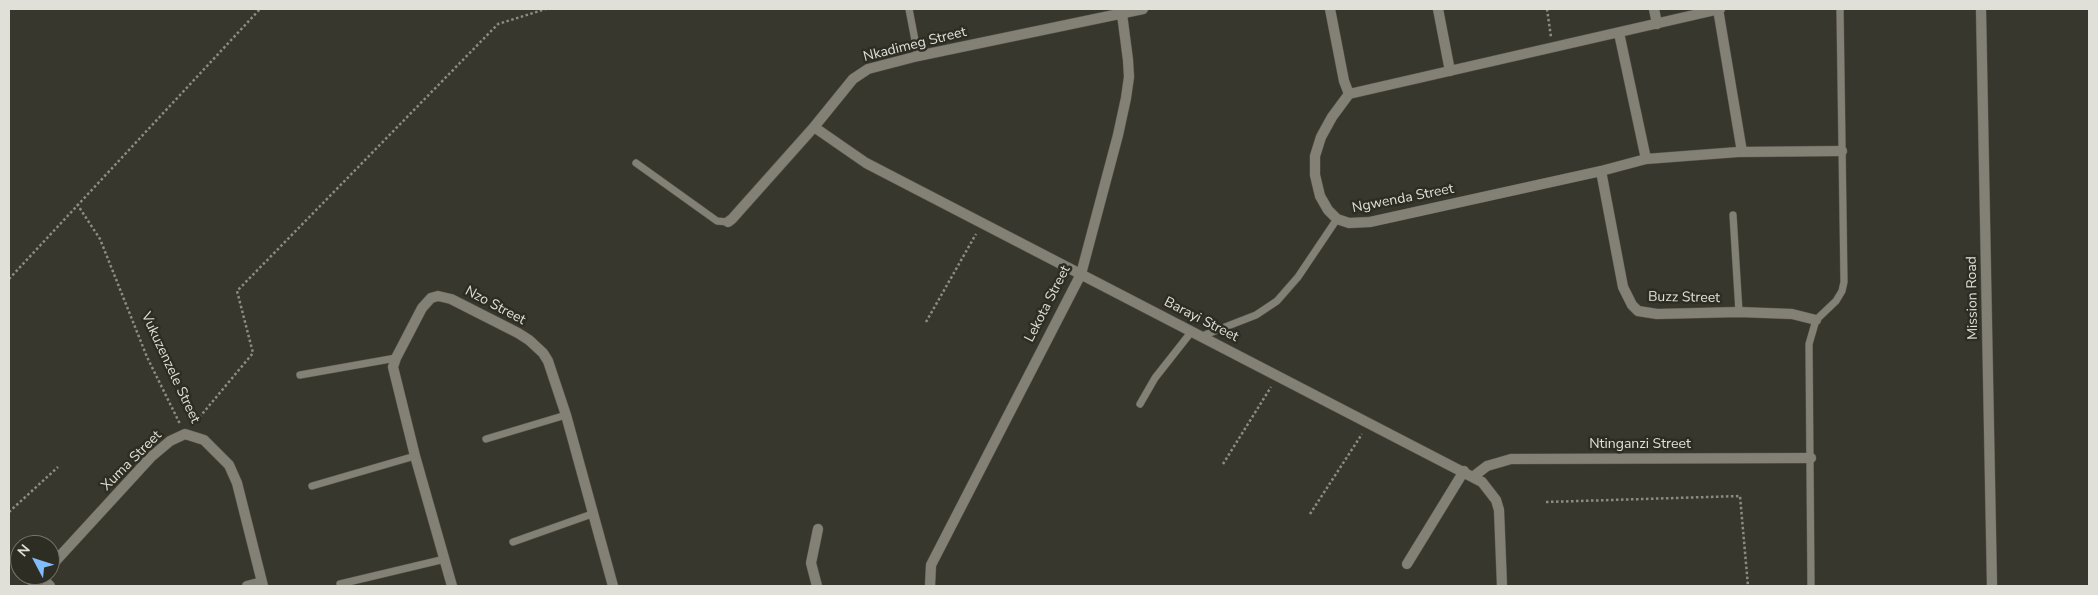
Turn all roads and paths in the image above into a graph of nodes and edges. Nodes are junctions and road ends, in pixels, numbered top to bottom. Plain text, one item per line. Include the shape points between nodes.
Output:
1 (260, 9) edge
2 (546, 9) edge
3 (909, 9) edge
4 (1142, 9) edge
5 (1330, 9) edge
6 (1438, 9) edge
7 (1547, 9) edge
8 (1654, 9) edge
9 (1719, 9) edge
10 (1840, 9) edge
11 (1981, 9) edge
12 (1122, 14) junction
13 (1657, 24) junction
14 (1619, 34) junction
15 (1553, 49) junction
16 (918, 56) junction
17 (1450, 71) junction
18 (1350, 94) junction
19 (814, 127) junction
20 (1842, 151) junction
21 (1742, 152) junction
22 (1646, 159) junction
23 (636, 163) dead end
24 (1601, 171) junction
25 (77, 204) junction
26 (1733, 215) dead end
27 (1337, 219) junction
28 (728, 222) joint
29 (981, 224) junction
30 (1081, 274) junction
31 (9, 279) edge
32 (1739, 312) junction
33 (1816, 320) junction
34 (926, 322) dead end
35 (1192, 331) junction
36 (1202, 336) junction
37 (396, 358) junction
38 (300, 375) dead end
39 (1279, 376) junction
40 (1140, 404) dead end
41 (566, 415) junction
42 (1370, 423) junction
43 (185, 434) junction
44 (486, 439) dead end
45 (415, 456) junction
46 (1811, 458) junction
47 (1223, 464) dead end
48 (58, 467) dead end
49 (1464, 471) junction
50 (1474, 476) junction
51 (312, 486) dead end
52 (1546, 502) dead end
53 (9, 512) edge
54 (592, 514) junction
55 (1310, 514) dead end
56 (818, 529) dead end
57 (513, 542) dead end
58 (60, 556) edge
59 (445, 559) junction
60 (1406, 564) dead end
61 (262, 584) edge
62 (340, 584) dead end
63 (247, 586) edge
64 (452, 586) edge
65 (612, 586) edge
66 (817, 586) edge
67 (930, 586) edge
68 (1502, 586) edge
69 (1748, 586) edge
70 (1811, 586) edge
71 (1992, 586) edge

1 - 25 path
2 - 43 path, Xuma Street via 498,24 237,291 253,354
3 - 16 lane
4 - 12 street, Nkadimeg Street
5 - 18 street via 1344,81
6 - 17 street
7 - 15 path
8 - 13 street
9 - 13 street
9 - 21 street
10 - 20 lane
11 - 71 street, Mission Road
12 - 16 street, Nkadimeg Street
12 - 30 street, Lekota Street via 1128,60 1127,91
13 - 14 street
14 - 15 street
14 - 22 street
15 - 17 street
16 - 19 street, Nkadimeg Street via 860,73
17 - 18 street
18 - 27 street, Ngwenda Street via 1332,117 1315,156 1320,196
19 - 28 street, Nkadimeg Street
19 - 29 street, Barayi Street via 866,163
20 - 21 street, Ngwenda Street
20 - 33 lane via 1844,282 1836,301
21 - 22 street, Ngwenda Street
22 - 24 street, Ngwenda Street
23 - 28 lane via 717,221
24 - 27 street, Ngwenda Street via 1370,222 1349,223
24 - 32 street, Buzz Street via 1623,287 1632,306 1638,311 1657,314
25 - 31 path
25 - 43 path, Vukuzenzele Street via 100,239 147,357
26 - 32 lane
27 - 36 lane via 1298,277 1277,301 1256,315
29 - 30 street, Barayi Street
29 - 34 path
30 - 35 street, Barayi Street
30 - 67 street, Lekota Street via 931,565
32 - 33 street, Buzz Street via 1792,314
33 - 46 lane via 1809,344
35 - 36 street, Barayi Street
35 - 40 lane via 1155,378
36 - 39 street, Barayi Street
37 - 38 lane
37 - 41 street, Nzo Street via 426,302 438,296 452,299 537,346 548,361
37 - 45 street via 395,374
39 - 42 street, Barayi Street
39 - 47 path
41 - 44 lane
41 - 54 street, Nzo Street
42 - 49 street, Barayi Street
42 - 55 path
43 - 58 street, Xuma Street via 170,441 151,457
43 - 61 street, Vukuzenzele Street via 204,440 228,465 237,483
45 - 51 lane
45 - 59 street
46 - 50 street, Ntinganzi Street via 1511,459 1487,466
46 - 70 lane
48 - 53 path
49 - 50 street, Barayi Street
49 - 60 street
50 - 68 street, Barayi Street via 1489,489 1499,510
52 - 69 path via 1740,496
54 - 57 lane
54 - 65 street, Nzo Street
56 - 66 street via 812,563
59 - 62 lane
59 - 64 street
61 - 63 street

